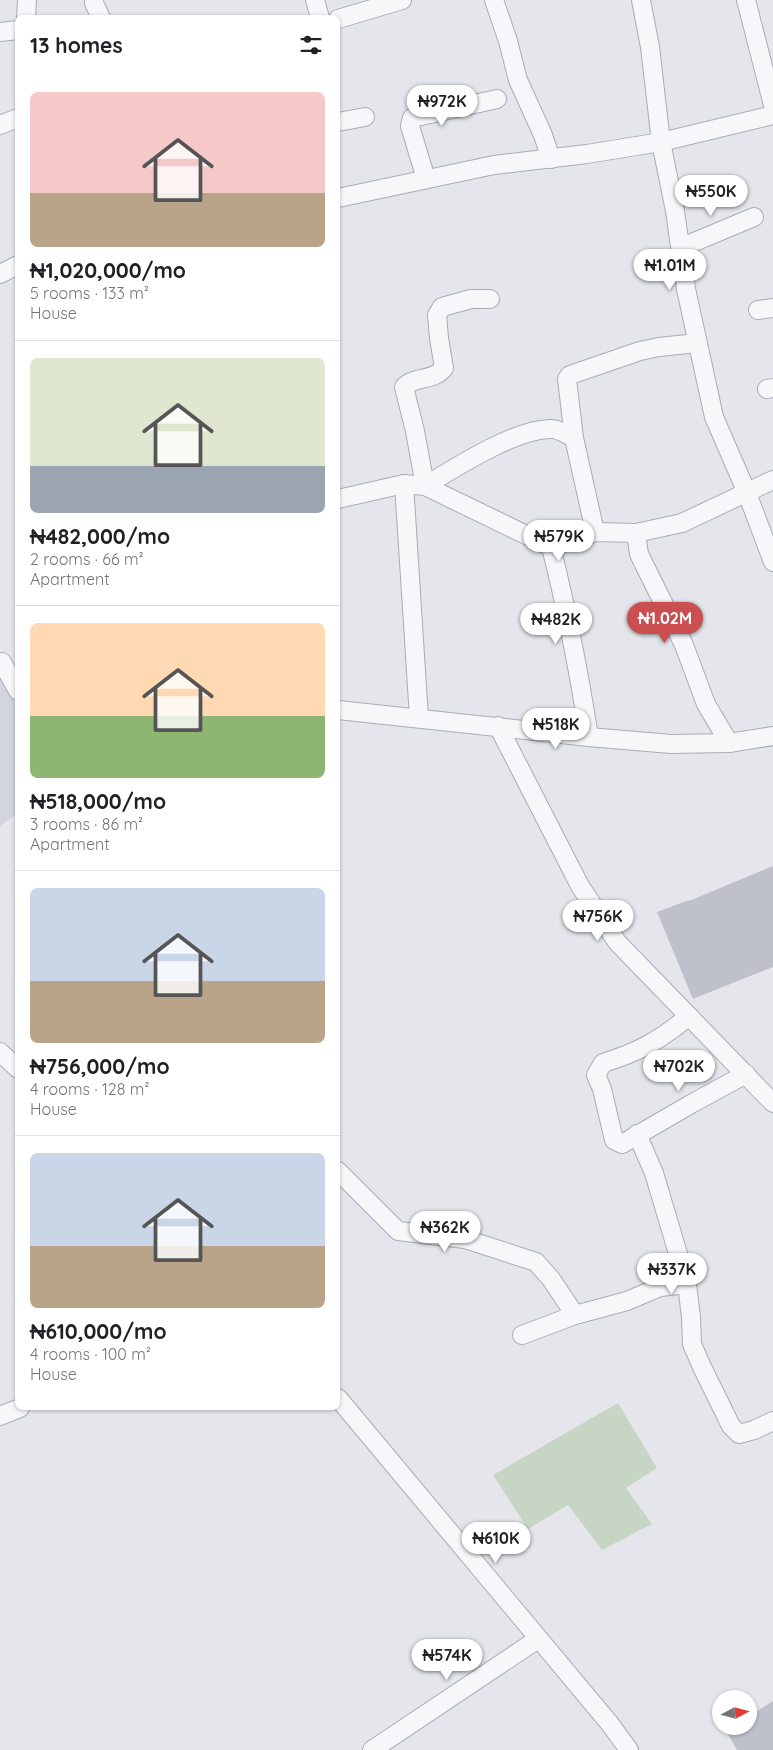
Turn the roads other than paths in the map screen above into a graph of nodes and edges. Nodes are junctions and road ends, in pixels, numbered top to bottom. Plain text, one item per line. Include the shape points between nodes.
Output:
1 (27, 0) edge
2 (94, 0) edge
3 (315, 0) edge
4 (402, 0) edge
5 (494, 0) edge
6 (640, 0) edge
7 (746, 0) edge
8 (26, 15) edge
9 (100, 15) edge
10 (319, 15) edge
11 (340, 18) edge
12 (15, 30) edge
13 (0, 32) edge
14 (497, 99) dead end
15 (773, 105) edge
16 (773, 115) edge
17 (365, 117) dead end
18 (15, 119) edge
19 (340, 122) edge
20 (0, 126) edge
21 (661, 142) junction
22 (551, 159) junction
23 (426, 178) junction
24 (340, 198) edge
25 (754, 217) dead end
26 (680, 248) junction
27 (15, 266) edge
28 (0, 274) edge
29 (490, 299) dead end
30 (697, 343) junction
31 (574, 438) junction
32 (773, 480) edge
33 (404, 484) junction
34 (425, 486) junction
35 (747, 493) junction
36 (340, 499) edge
37 (595, 532) junction
38 (636, 533) junction
39 (551, 547) junction
40 (772, 554) edge
41 (7, 662) edge
42 (15, 683) edge
43 (340, 710) edge
44 (419, 718) junction
45 (498, 726) junction
46 (773, 736) edge
47 (589, 737) junction
48 (729, 743) junction
49 (689, 1016) junction
50 (0, 1052) edge
51 (15, 1066) edge
52 (746, 1074) junction
53 (773, 1103) edge
54 (637, 1134) junction
55 (340, 1173) edge
56 (687, 1284) junction
57 (575, 1316) junction
58 (522, 1335) dead end
59 (340, 1400) edge
60 (15, 1410) edge
61 (0, 1416) edge
62 (773, 1421) edge
63 (538, 1639) junction
64 (372, 1750) edge
65 (629, 1750) edge

1 - 8 street
2 - 9 street
3 - 10 street
4 - 11 street
5 - 22 street via 518,80
6 - 21 street via 650,47
7 - 15 street
12 - 13 street
14 - 23 street via 412,118 410,126
16 - 21 street
17 - 19 street
18 - 20 street
21 - 22 street
21 - 26 street
22 - 23 street via 494,165
23 - 24 street
25 - 26 street
26 - 30 street
27 - 28 street
29 - 34 street via 471,299 442,308 437,315 444,368 440,374 404,387
30 - 31 street via 640,351 570,375 567,384
30 - 35 street via 714,417
31 - 34 street via 554,429 536,430 480,453
31 - 37 street
32 - 35 street
33 - 34 street
33 - 36 street
33 - 44 street
34 - 39 street
35 - 38 street via 682,523
35 - 40 street
37 - 38 street
37 - 39 street
38 - 48 street via 639,554 684,645 706,704
39 - 47 street via 578,668
41 - 42 street
43 - 44 street
44 - 45 street
45 - 47 street
45 - 49 street via 580,886 618,942
46 - 48 street
47 - 48 street via 671,744
49 - 52 street
49 - 54 street via 647,1047 603,1063 596,1075 614,1140 622,1144
50 - 51 street
52 - 53 street
52 - 54 street
54 - 56 street via 654,1173
55 - 57 street via 398,1231 465,1239 536,1262
56 - 57 street via 660,1287 627,1301
56 - 62 street via 692,1344 731,1426 739,1434
57 - 58 street
59 - 63 street
60 - 61 street
63 - 64 street
63 - 65 street

